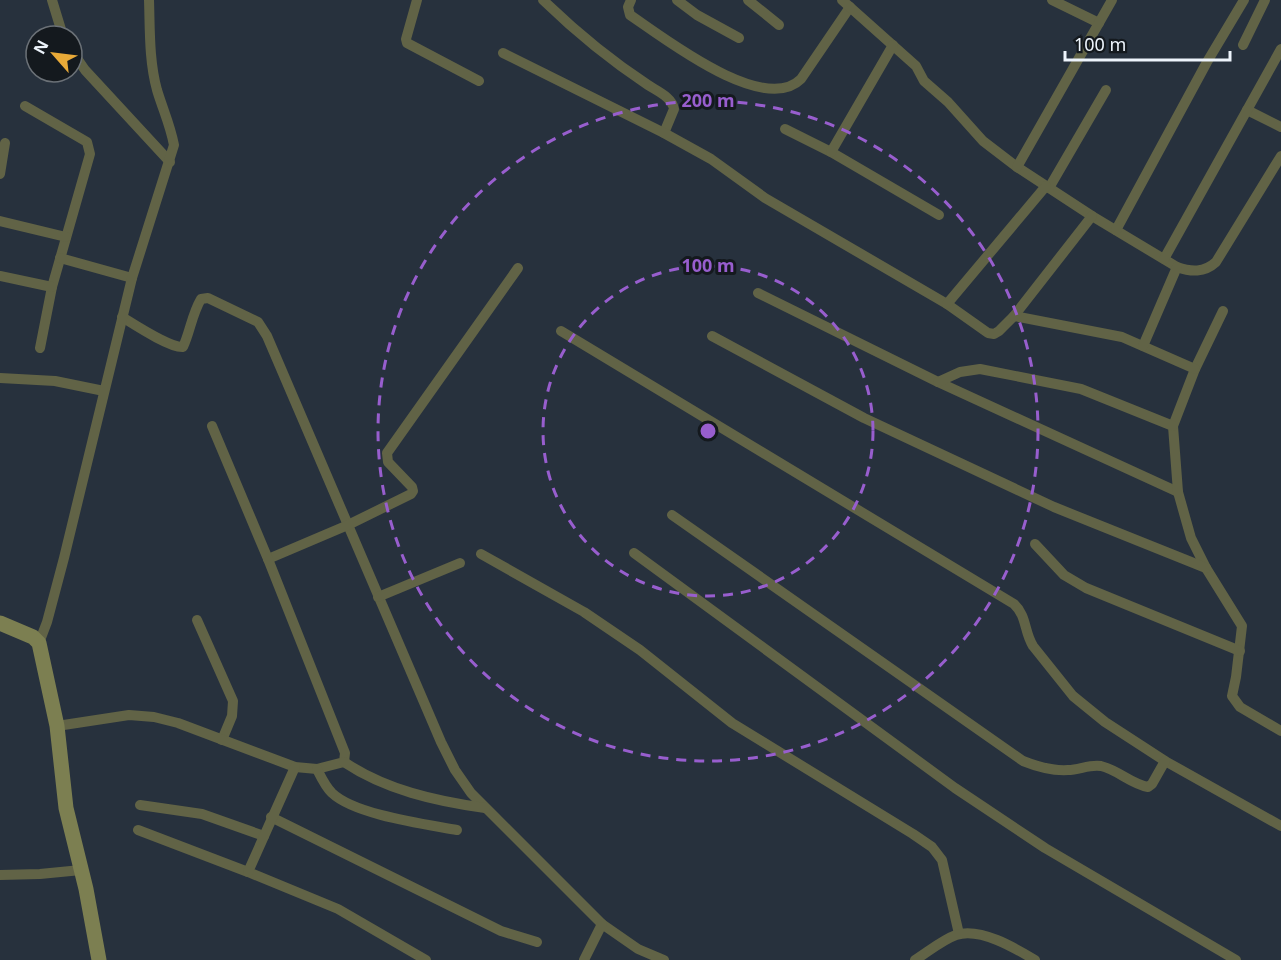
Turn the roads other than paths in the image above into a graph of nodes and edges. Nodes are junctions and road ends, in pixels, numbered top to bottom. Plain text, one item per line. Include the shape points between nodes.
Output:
1 (52, 0) edge
2 (149, 0) edge
3 (417, 0) edge
4 (543, 0) edge
5 (631, 0) edge
6 (677, 0) edge
7 (748, 0) edge
8 (1052, 0) edge
9 (1112, 0) edge
10 (1244, 0) edge
11 (1265, 0) edge
12 (846, 3) edge
13 (1099, 23) junction
14 (59, 24) edge
15 (779, 25) dead end
16 (740, 38) dead end
17 (893, 45) junction
18 (1243, 45) dead end
19 (1281, 49) edge
20 (503, 53) dead end
21 (84, 67) edge
22 (479, 81) dead end
23 (1106, 90) dead end
24 (25, 106) dead end
25 (1247, 110) junction
26 (1281, 127) edge
27 (785, 129) dead end
28 (664, 133) junction
29 (5, 143) dead end
30 (831, 152) junction
31 (1281, 156) edge
32 (170, 162) junction
33 (1017, 167) junction
34 (0, 174) edge
35 (1048, 187) junction
36 (939, 215) dead end
37 (1092, 216) junction
38 (0, 221) edge
39 (1116, 230) junction
40 (66, 237) junction
41 (60, 258) junction
42 (1164, 259) junction
43 (1177, 267) junction
44 (518, 268) dead end
45 (0, 276) edge
46 (132, 278) junction
47 (52, 287) junction
48 (758, 293) dead end
49 (947, 304) junction
50 (1223, 311) dead end
51 (1014, 316) junction
52 (122, 317) junction
53 (561, 332) dead end
54 (712, 336) dead end
55 (1143, 346) junction
56 (40, 348) dead end
57 (1195, 369) junction
58 (0, 378) edge
59 (938, 382) junction
60 (104, 391) junction
61 (212, 426) dead end
62 (1173, 426) junction
63 (1179, 492) junction
64 (672, 515) dead end
65 (348, 525) junction
66 (1035, 544) dead end
67 (634, 553) dead end
68 (481, 554) dead end
69 (268, 559) junction
70 (460, 563) dead end
71 (1206, 568) junction
72 (378, 597) junction
73 (197, 620) dead end
74 (0, 623) edge
75 (39, 643) junction
76 (1240, 651) junction
77 (57, 726) junction
78 (1281, 731) edge
79 (222, 740) junction
80 (1165, 761) junction
81 (344, 762) junction
82 (295, 767) junction
83 (317, 769) junction
84 (140, 805) dead end
85 (485, 808) junction
86 (271, 817) junction
87 (1281, 826) edge
88 (138, 830) dead end
89 (457, 830) dead end
90 (264, 836) junction
91 (81, 870) junction
92 (248, 872) junction
93 (0, 875) edge
94 (602, 924) junction
95 (959, 934) junction
96 (537, 942) dead end
97 (651, 958) edge
98 (99, 960) edge
99 (426, 960) edge
100 (584, 960) edge
101 (664, 960) edge
102 (915, 960) edge
103 (1035, 960) edge
104 (1236, 960) edge

1 - 14 street
2 - 32 street via 152,61 174,145
3 - 22 street via 407,43
4 - 28 street via 588,42 670,99 674,109
5 - 12 street via 630,15 688,55 744,83 775,90 794,86 801,79
6 - 16 street
7 - 15 street
8 - 13 street
9 - 13 street
10 - 39 street
11 - 18 street
12 - 17 street
13 - 33 street
17 - 30 street
17 - 33 street via 983,141
19 - 25 street
20 - 28 street
21 - 32 street
23 - 35 street
24 - 40 street via 81,138 89,148
25 - 26 street
25 - 42 street
27 - 30 street
28 - 49 street via 711,159 765,198
29 - 34 street
30 - 36 street
31 - 43 street via 1216,262 1202,271
32 - 46 street
33 - 35 street
35 - 37 street
35 - 49 street
37 - 39 street
37 - 51 street
38 - 40 street
39 - 42 street
40 - 41 street
41 - 46 street
41 - 47 street
42 - 43 street
43 - 55 street
44 - 65 street via 387,453 388,462 413,491
45 - 47 street
46 - 52 street
47 - 56 street
48 - 59 street
49 - 51 street via 988,333 999,331
50 - 57 street
51 - 55 street via 1122,338
52 - 60 street
52 - 65 street via 174,348 183,347 201,299 208,298 258,322
53 - 80 street via 1014,604 1024,615 1033,646 1073,696
54 - 71 street via 874,423 1054,507
55 - 57 street
57 - 62 street
58 - 60 street via 55,381
59 - 62 street via 960,372 980,369 1089,391
59 - 63 street
60 - 75 street
61 - 69 street
62 - 63 street
63 - 71 street via 1191,538
64 - 80 street via 1023,761 1052,770 1108,768 1148,787
65 - 69 street
65 - 72 street
66 - 76 street via 1064,575 1086,588
67 - 104 street via 964,794 1045,848
68 - 95 street via 584,612 640,650 732,723 932,847 942,860
69 - 81 street via 345,753
70 - 72 street
71 - 76 street via 1242,626
72 - 85 street via 455,770
73 - 79 street via 233,701 232,716
74 - 75 street
75 - 77 street
76 - 78 street via 1232,696 1240,706
77 - 79 street via 129,715 154,717
77 - 91 street via 66,808
79 - 82 street
80 - 87 street
81 - 83 street
81 - 85 street via 412,794
82 - 83 street
82 - 86 street
83 - 89 street via 328,788 345,801 381,815
84 - 90 street via 202,814
85 - 94 street
86 - 90 street
86 - 96 street via 501,931
88 - 92 street
90 - 92 street
91 - 93 street
91 - 98 street
92 - 99 street via 338,909
94 - 97 street
94 - 100 street
95 - 102 street
95 - 103 street via 972,933 1008,944
97 - 101 street

